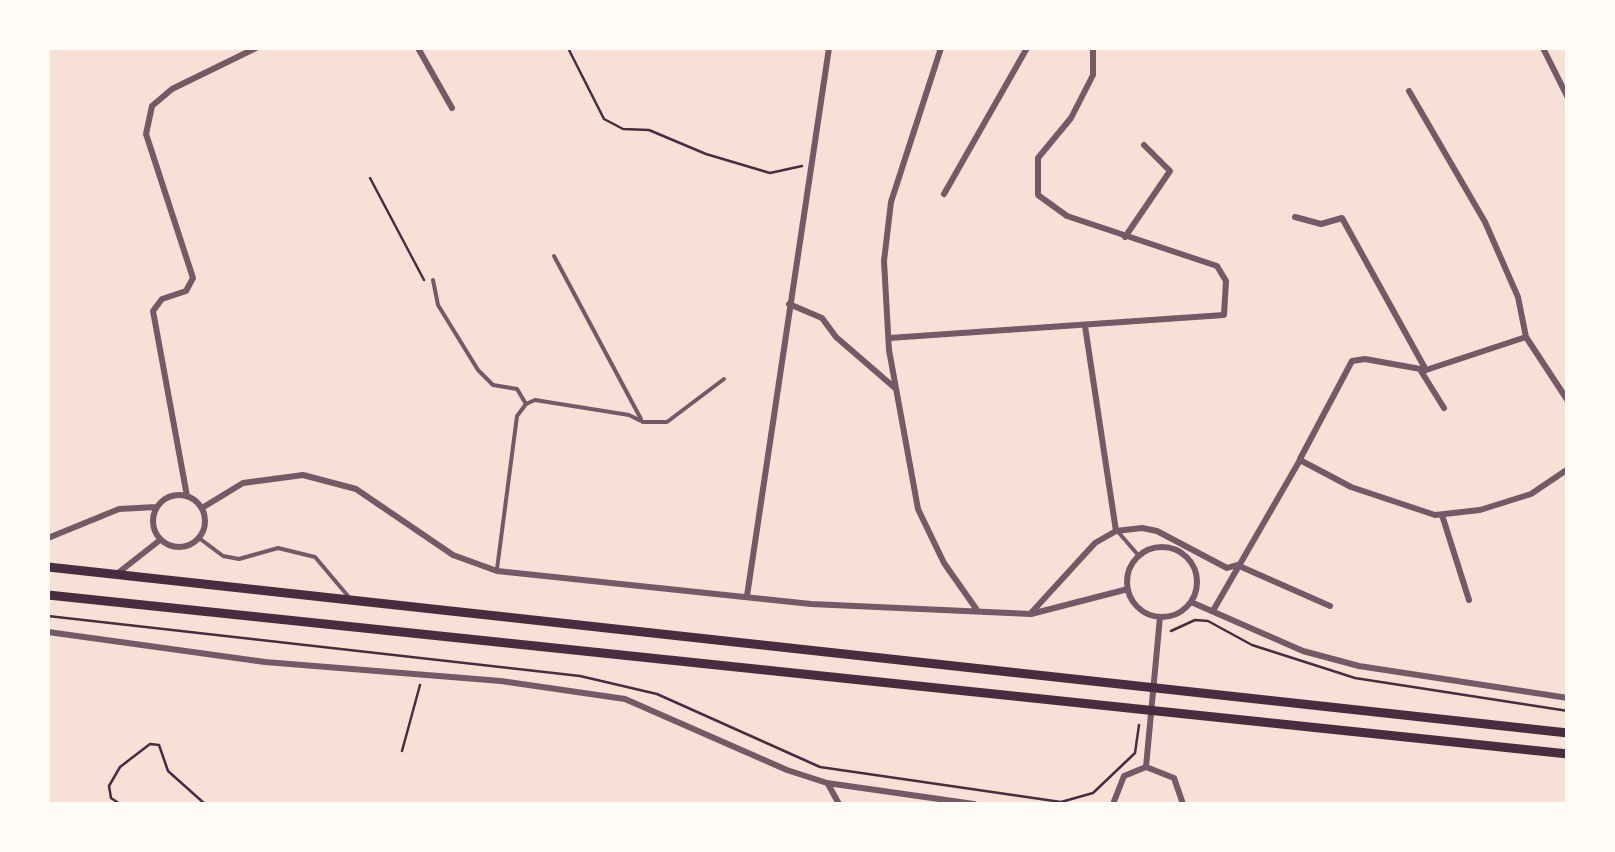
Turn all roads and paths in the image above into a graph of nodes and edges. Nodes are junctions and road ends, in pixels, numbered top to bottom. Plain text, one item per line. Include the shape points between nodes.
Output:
1 (256, 48) edge
2 (418, 48) edge
3 (568, 48) edge
4 (829, 48) edge
5 (942, 48) edge
6 (1027, 48) edge
7 (1093, 48) edge
8 (1543, 48) edge
9 (1409, 91) dead end
10 (1568, 98) edge
11 (452, 108) dead end
12 (1144, 145) dead end
13 (810, 164) junction
14 (370, 178) dead end
15 (944, 194) dead end
16 (1295, 216) dead end
17 (1124, 238) junction
18 (554, 256) dead end
19 (433, 280) dead end
20 (437, 296) junction
21 (788, 304) junction
22 (1085, 326) junction
23 (1526, 337) junction
24 (888, 338) junction
25 (1423, 370) junction
26 (724, 379) dead end
27 (896, 389) junction
28 (1568, 402) edge
29 (526, 404) junction
30 (1444, 408) dead end
31 (643, 422) junction
32 (1300, 460) junction
33 (1568, 470) edge
34 (188, 496) junction
35 (156, 508) junction
36 (202, 508) junction
37 (1442, 515) junction
38 (1116, 531) junction
39 (48, 538) edge
40 (198, 538) junction
41 (160, 540) junction
42 (1139, 556) junction
43 (1237, 565) junction
44 (48, 568) edge
45 (497, 571) junction
46 (116, 575) junction
47 (1128, 589) junction
48 (48, 596) edge
49 (747, 596) junction
50 (350, 600) junction
51 (1469, 600) dead end
52 (1192, 602) junction
53 (1330, 606) dead end
54 (1214, 609) junction
55 (978, 612) junction
56 (1030, 614) junction
57 (1160, 617) junction
58 (48, 632) edge
59 (423, 675) junction
60 (1568, 698) edge
61 (1568, 732) edge
62 (1137, 743) dead end
63 (1136, 750) dead end
64 (402, 751) dead end
65 (1568, 754) edge
66 (1146, 767) junction
67 (827, 782) junction
68 (120, 804) edge
69 (204, 804) edge
70 (838, 804) edge
71 (974, 804) edge
72 (1113, 804) edge
73 (1183, 804) edge

1 - 34 street via 172,89 152,106 146,134 193,278 190,288 157,303 152,324
2 - 11 street
3 - 13 path via 604,119 770,173
4 - 13 street
5 - 24 street via 891,202 884,262
6 - 15 street
7 - 17 street via 1094,75 1038,158 1038,195 1067,216
8 - 10 street
9 - 23 street via 1485,222 1518,297
12 - 17 street via 1170,171
13 - 21 street
14 - 20 path
16 - 25 street via 1321,224 1342,218
17 - 22 street via 1217,266 1226,280 1224,315
18 - 31 lane
19 - 20 lane
20 - 29 lane via 478,370 493,385 518,389
21 - 27 street via 822,318
21 - 49 street
22 - 24 street
22 - 38 street
23 - 25 street
23 - 28 street
24 - 27 street
25 - 30 street
25 - 32 street via 1352,362
26 - 31 lane via 673,419
27 - 55 street via 918,509 944,564
29 - 31 lane via 535,400
29 - 45 lane via 517,416
32 - 37 street via 1391,503
32 - 43 street
33 - 37 street via 1531,494
34 - 35 street via 164,499
34 - 36 street
35 - 39 street via 119,508
35 - 41 street via 152,524
36 - 40 street via 205,526
36 - 45 street via 243,483 303,475 356,490 453,555
37 - 51 street
38 - 42 lane
38 - 43 street via 1157,531 1226,568
38 - 56 street via 1096,543
40 - 41 street via 178,547
40 - 50 lane via 239,559 278,548 316,557
41 - 46 street
42 - 47 street via 1129,569
42 - 52 street via 1162,546 1186,555 1198,578
43 - 53 street
43 - 54 street
44 - 46 main road
45 - 49 street
46 - 50 main road
47 - 56 street
47 - 57 street via 1139,609
48 - 65 main road
49 - 55 street
50 - 61 main road
52 - 54 street
52 - 57 street
54 - 60 street via 1303,652 1358,666
55 - 56 street
57 - 66 street
58 - 59 street
59 - 64 path
59 - 67 street via 626,699
62 - 63 path
66 - 72 street via 1124,776
66 - 73 street via 1174,778
67 - 70 street
67 - 71 street
68 - 69 path via 109,786 120,767 150,744 159,745 168,771

